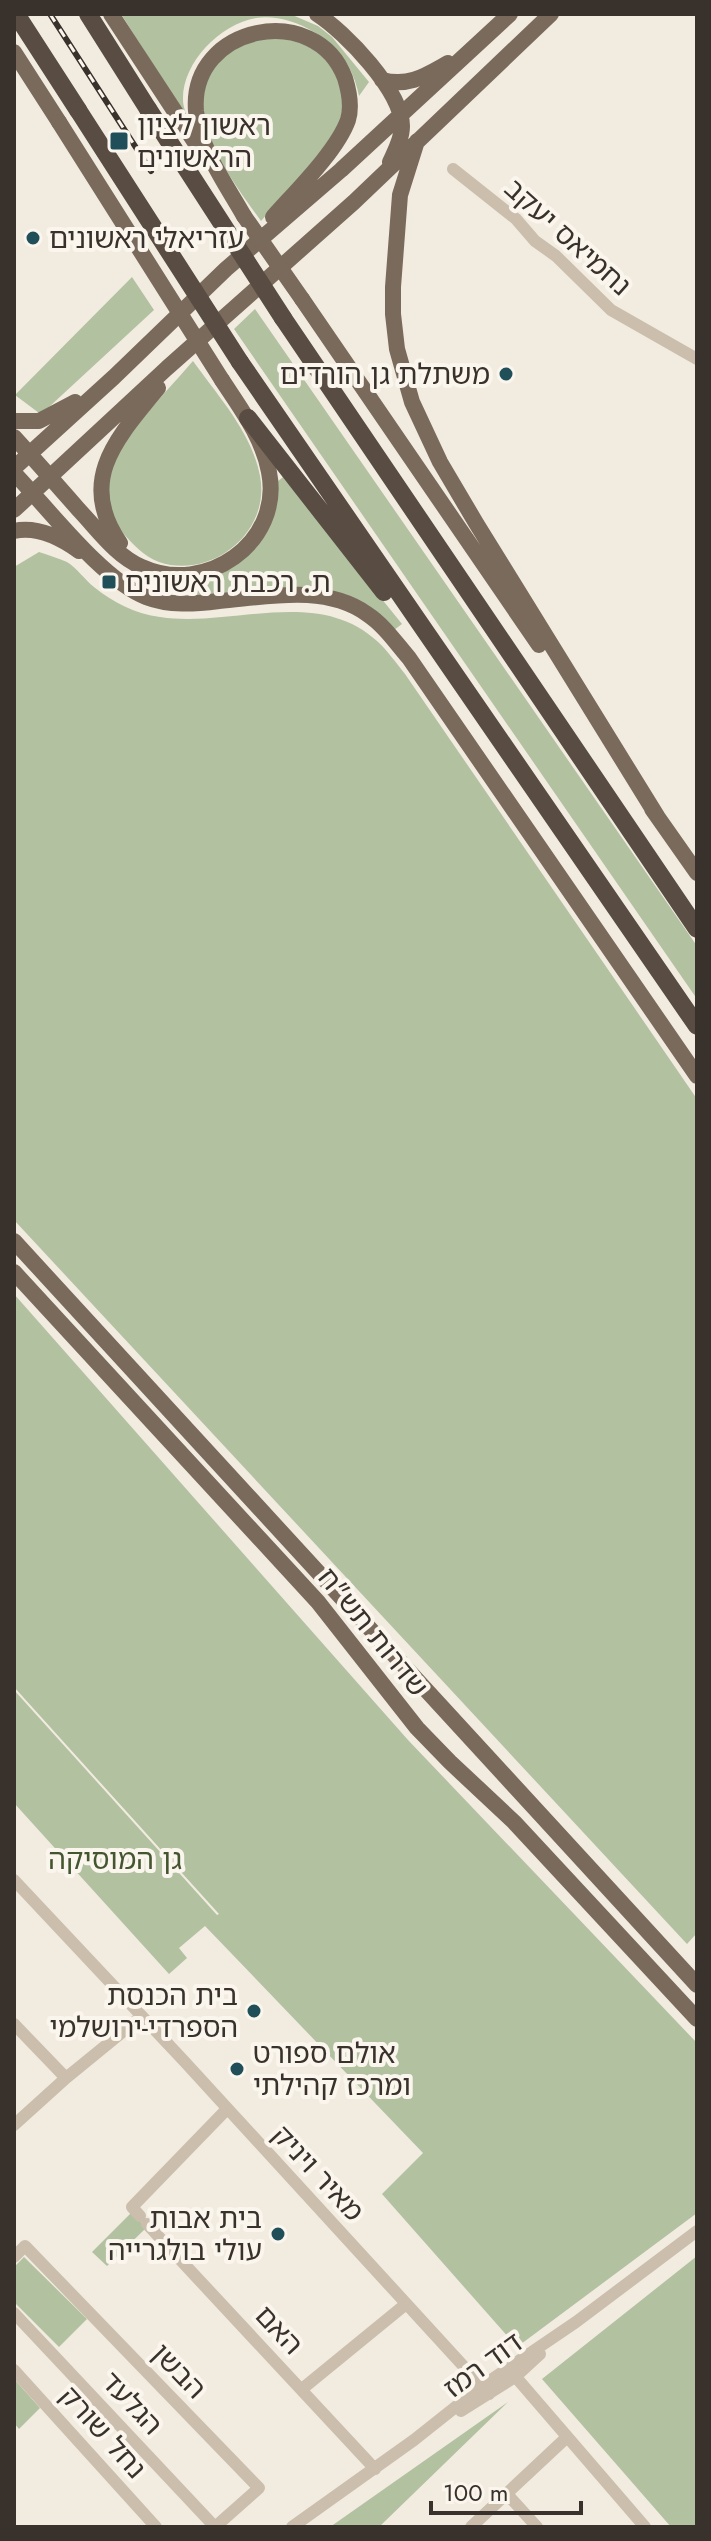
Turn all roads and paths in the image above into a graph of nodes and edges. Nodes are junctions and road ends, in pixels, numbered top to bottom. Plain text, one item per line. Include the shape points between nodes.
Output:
1 (16, 14) edge
2 (88, 14) edge
3 (111, 14) edge
4 (317, 14) edge
5 (510, 14) edge
6 (551, 14) edge
7 (477, 46) junction
8 (14, 52) edge
9 (382, 80) junction
10 (400, 115) junction
11 (417, 141) junction
12 (453, 169) dead end
13 (385, 172) junction
14 (244, 216) junction
15 (226, 269) junction
16 (204, 335) junction
17 (697, 359) edge
18 (114, 377) junction
19 (248, 418) junction
20 (14, 421) edge
21 (14, 437) edge
22 (29, 454) junction
23 (14, 470) edge
24 (49, 476) junction
25 (32, 492) junction
26 (14, 510) edge
27 (14, 531) edge
28 (109, 573) junction
29 (175, 576) junction
30 (467, 695) junction
31 (657, 816) junction
32 (697, 873) edge
33 (697, 929) edge
34 (697, 1026) edge
35 (697, 1076) edge
36 (14, 1241) edge
37 (14, 1272) edge
38 (14, 1282) edge
39 (30, 1290) junction
40 (14, 1880) edge
41 (697, 1985) edge
42 (142, 2016) junction
43 (697, 2019) edge
44 (14, 2024) edge
45 (66, 2078) junction
46 (227, 2109) junction
47 (14, 2125) edge
48 (697, 2231) edge
49 (14, 2257) edge
50 (406, 2304) junction
51 (14, 2313) edge
52 (14, 2370) edge
53 (512, 2373) junction
54 (302, 2389) junction
55 (486, 2390) junction
56 (566, 2438) junction
57 (375, 2469) junction
58 (507, 2494) junction
59 (156, 2527) edge
60 (215, 2527) edge
61 (292, 2527) edge
62 (471, 2527) edge
63 (537, 2527) edge
64 (645, 2527) edge

1 - 30 highway, bridge via 240,362
2 - 33 highway, bridge via 283,318
3 - 14 main road
4 - 9 main road via 340,31
5 - 7 main road
6 - 11 main road
7 - 9 main road via 418,80
7 - 10 main road
8 - 19 main road, bridge
9 - 10 main road
10 - 13 main road via 401,135
10 - 15 main road
11 - 13 main road
11 - 31 main road via 396,224 393,314 404,380 457,492
12 - 17 street, נחמיאס יעקב via 516,219 611,310
13 - 16 main road
14 - 15 main road via 202,138 196,113 199,84 206,65 231,41 261,29 298,31 325,47 342,71 350,103 348,120 303,184
14 - 31 main road, bridge
15 - 18 main road
16 - 24 main road
16 - 29 main road via 126,428 100,480 104,514 127,552 148,567
18 - 20 main road via 47,417
18 - 22 main road
19 - 29 main road via 269,473 270,500 263,524 228,562
19 - 30 highway
21 - 22 main road
22 - 23 main road
22 - 24 main road
23 - 25 main road
24 - 25 main road
24 - 29 main road via 119,552 140,567
25 - 26 main road
25 - 28 main road
27 - 28 main road via 35,531 67,542
28 - 35 main road via 151,599 205,603 304,595 342,601 368,614 409,658
30 - 34 highway
31 - 32 main road
36 - 41 main road, שדרות תש"ח
37 - 39 main road, שדרות תש"ח
38 - 39 main road
39 - 43 main road, שדרות תש"ח via 318,1602 417,1728 514,1822
40 - 42 street, מאיר ויניק
42 - 45 street
42 - 46 street, מאיר ויניק
44 - 45 street
45 - 47 street
46 - 50 street, מאיר ויניק
46 - 54 street, האם via 132,2207
48 - 53 street, דוד רמז
49 - 60 street, הבשן via 25,2246 259,2488
50 - 54 street
50 - 55 street, מאיר ויניק
51 - 60 street, הגלעד
52 - 59 street, נחל שורק
53 - 55 street, דוד רמז
53 - 56 street
54 - 57 street, האם
55 - 57 street, דוד רמז
56 - 58 street
56 - 64 street
57 - 61 street, דוד רמז
58 - 62 street
58 - 63 street

